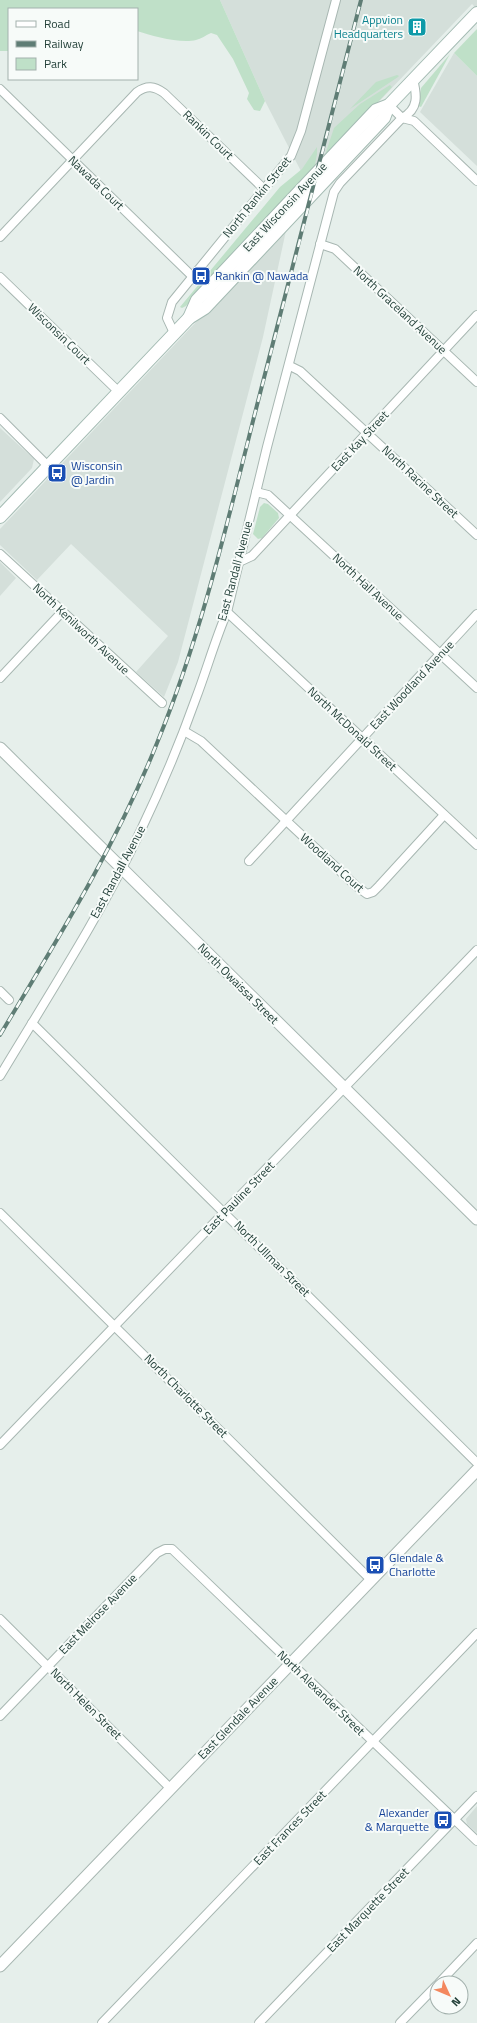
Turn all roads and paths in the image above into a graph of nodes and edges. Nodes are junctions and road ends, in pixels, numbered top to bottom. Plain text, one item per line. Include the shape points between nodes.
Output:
1 (336, 0) edge
2 (477, 13) edge
3 (413, 79) junction
4 (0, 89) edge
5 (389, 105) junction
6 (415, 106) junction
7 (402, 118) junction
8 (414, 121) junction
9 (73, 160) junction
10 (477, 181) edge
11 (264, 189) junction
12 (0, 237) edge
13 (320, 244) junction
14 (0, 276) edge
15 (192, 276) junction
16 (477, 315) edge
17 (174, 333) junction
18 (443, 351) junction
19 (290, 366) junction
20 (477, 382) edge
21 (119, 392) junction
22 (0, 418) edge
23 (367, 433) junction
24 (48, 466) junction
25 (256, 492) junction
26 (290, 515) junction
27 (0, 518) edge
28 (477, 535) edge
29 (0, 554) edge
30 (239, 562) junction
31 (62, 612) junction
32 (227, 612) junction
33 (477, 614) edge
34 (440, 654) junction
35 (0, 678) edge
36 (477, 688) edge
37 (162, 703) dead end
38 (184, 731) junction
39 (362, 738) junction
40 (0, 748) edge
41 (444, 815) junction
42 (286, 821) junction
43 (477, 846) edge
44 (249, 861) dead end
45 (122, 868) junction
46 (477, 950) edge
47 (0, 991) edge
48 (9, 1000) dead end
49 (32, 1023) junction
50 (0, 1076) edge
51 (344, 1088) junction
52 (225, 1212) junction
53 (0, 1214) edge
54 (477, 1219) edge
55 (115, 1326) junction
56 (0, 1445) edge
57 (477, 1463) edge
58 (477, 1470) edge
59 (165, 1549) joint
60 (371, 1580) junction
61 (0, 1619) edge
62 (477, 1633) edge
63 (290, 1663) junction
64 (48, 1666) junction
65 (0, 1716) edge
66 (373, 1742) junction
67 (171, 1789) junction
68 (477, 1796) edge
69 (455, 1820) junction
70 (477, 1841) edge
71 (477, 1943) edge
72 (0, 1966) edge
73 (447, 1975) edge
74 (429, 1993) edge
75 (102, 2023) edge
76 (259, 2023) edge
77 (400, 2023) edge

1 - 11 street, North Rankin Street via 297,144
2 - 3 main road, East Wisconsin Avenue
3 - 5 main road, East Wisconsin Avenue
3 - 6 street via 417,97
4 - 9 street, Nawada Court
5 - 7 street
5 - 17 main road, East Wisconsin Avenue via 376,110 198,300 189,318
6 - 7 street, East Randall Avenue
6 - 8 street
7 - 8 street
7 - 13 street, East Randall Avenue via 334,192
8 - 10 street
9 - 11 street, Rankin Court via 137,92 149,87 158,88
9 - 12 street
9 - 15 street, Nawada Court
11 - 15 street, North Rankin Street
13 - 18 street, North Graceland Avenue via 335,249
13 - 19 street, East Randall Avenue
14 - 21 street, Wisconsin Court
15 - 17 street, North Rankin Street via 169,309 167,318
16 - 18 street, East Kay Street
17 - 21 main road, East Wisconsin Avenue
18 - 20 street, North Graceland Avenue
18 - 23 street, East Kay Street
19 - 23 street, North Racine Street via 300,371
19 - 25 street, East Randall Avenue
21 - 24 main road, East Wisconsin Avenue
22 - 24 street
23 - 26 street, East Kay Street
23 - 28 street, North Racine Street
24 - 27 main road, East Wisconsin Avenue
25 - 26 street, North Hall Avenue via 268,495
25 - 30 street, East Randall Avenue
26 - 30 street, East Kay Street via 252,556
26 - 34 street, North Hall Avenue
29 - 31 street, North Kenilworth Avenue
30 - 32 street, East Randall Avenue
31 - 35 street
31 - 37 street, North Kenilworth Avenue
32 - 38 street, East Randall Avenue
32 - 39 street, North McDonald Street
33 - 34 street, East Woodland Avenue
34 - 36 street, North Hall Avenue
34 - 39 street, East Woodland Avenue
38 - 42 street via 202,741
38 - 45 street, East Randall Avenue
39 - 41 street, North McDonald Street
39 - 42 street, East Woodland Avenue
40 - 45 street, North Owaissa Street
41 - 42 street, Woodland Court via 370,894 364,893
41 - 43 street, North McDonald Street
42 - 44 street, East Woodland Avenue
45 - 49 street, East Randall Avenue
45 - 51 street, North Owaissa Street
46 - 51 street, East Pauline Street
47 - 48 street
49 - 50 street, East Randall Avenue
49 - 52 street, North Ullman Street
51 - 52 street, East Pauline Street
51 - 54 street, North Owaissa Street
52 - 55 street, East Pauline Street
52 - 57 street, North Ullman Street
53 - 55 street, North Charlotte Street
55 - 56 street, East Pauline Street
55 - 60 street, North Charlotte Street
58 - 60 street, East Glendale Avenue
59 - 63 street, North Alexander Street via 172,1549 177,1553
59 - 64 street, East Melrose Avenue via 157,1553
60 - 63 street, East Glendale Avenue
61 - 64 street, North Helen Street
62 - 66 street, East Frances Street
63 - 66 street, North Alexander Street
63 - 67 street, East Glendale Avenue
64 - 65 street, East Melrose Avenue
64 - 67 street, North Helen Street
66 - 69 street, North Alexander Street
66 - 75 street, East Frances Street
67 - 72 street, East Glendale Avenue
68 - 69 street, East Marquette Street
69 - 70 street, North Alexander Street
69 - 76 street, East Marquette Street
71 - 73 street
74 - 77 street

